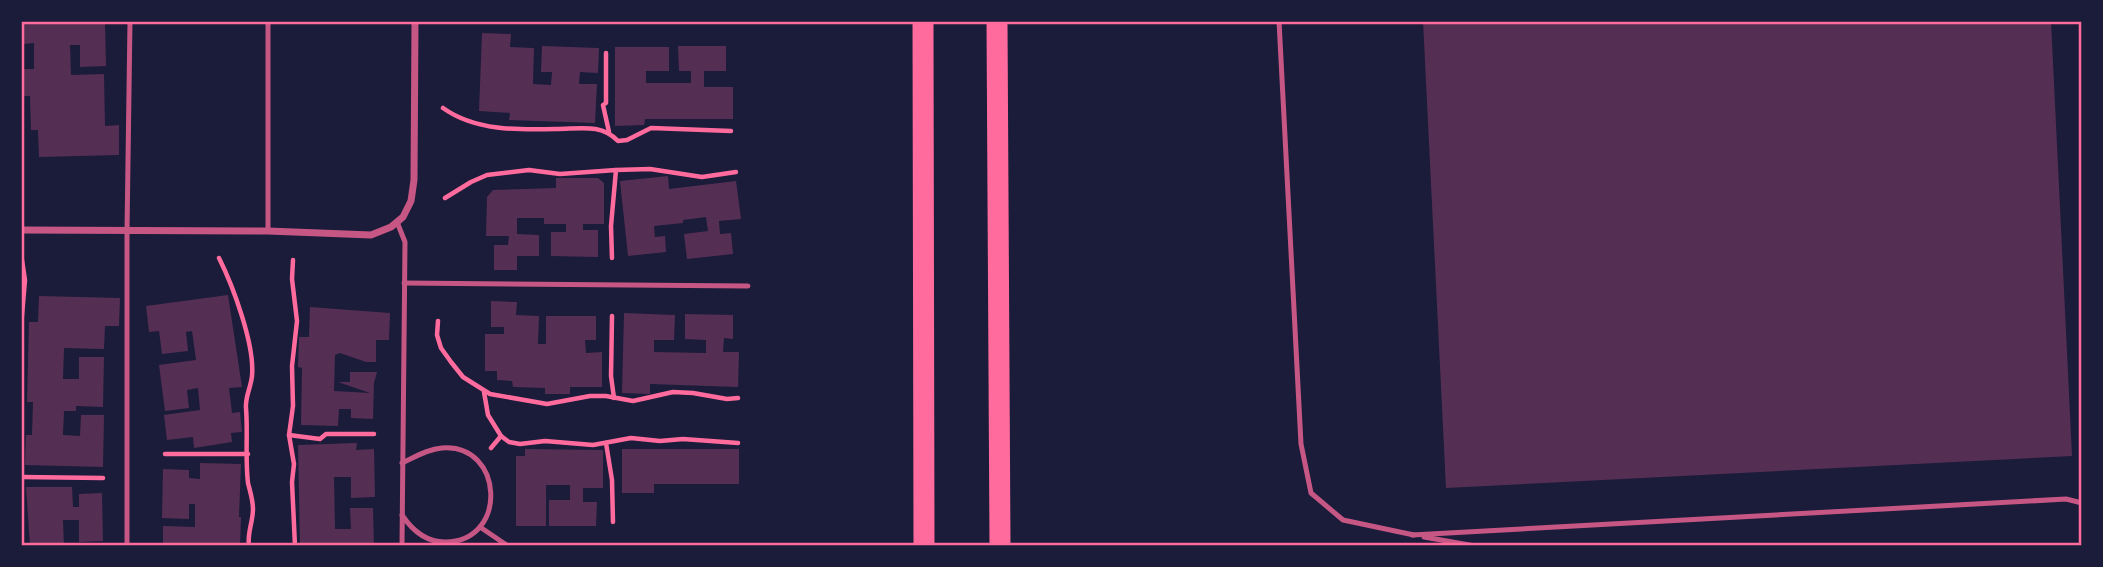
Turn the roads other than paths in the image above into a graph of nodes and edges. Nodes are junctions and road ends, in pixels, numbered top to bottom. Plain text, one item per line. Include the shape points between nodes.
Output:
1 (130, 21) edge
2 (268, 21) edge
3 (415, 21) edge
4 (923, 21) edge
5 (997, 21) edge
6 (1279, 21) edge
7 (400, 219) junction
8 (21, 230) edge
9 (127, 231) junction
10 (268, 231) junction
11 (404, 283) junction
12 (748, 286) dead end
13 (402, 463) junction
14 (2082, 503) edge
15 (402, 515) junction
16 (480, 527) junction
17 (1412, 535) junction
18 (127, 546) edge
19 (401, 546) edge
20 (508, 546) edge
21 (924, 546) edge
22 (1000, 546) edge
23 (1475, 546) edge

1 - 9 lane
2 - 10 lane
3 - 7 street via 414,180 411,201
4 - 21 highway
5 - 22 highway
6 - 17 lane via 1301,444 1311,493 1343,520
7 - 10 street via 371,236
7 - 11 lane via 405,242
8 - 9 street
9 - 10 street
9 - 18 lane
11 - 12 lane
11 - 13 lane
13 - 15 lane
13 - 16 lane via 445,448 474,458 491,483 492,499
14 - 17 lane via 2066,499
15 - 16 lane via 410,528 438,542 468,537
15 - 19 lane
16 - 20 lane
17 - 23 lane

